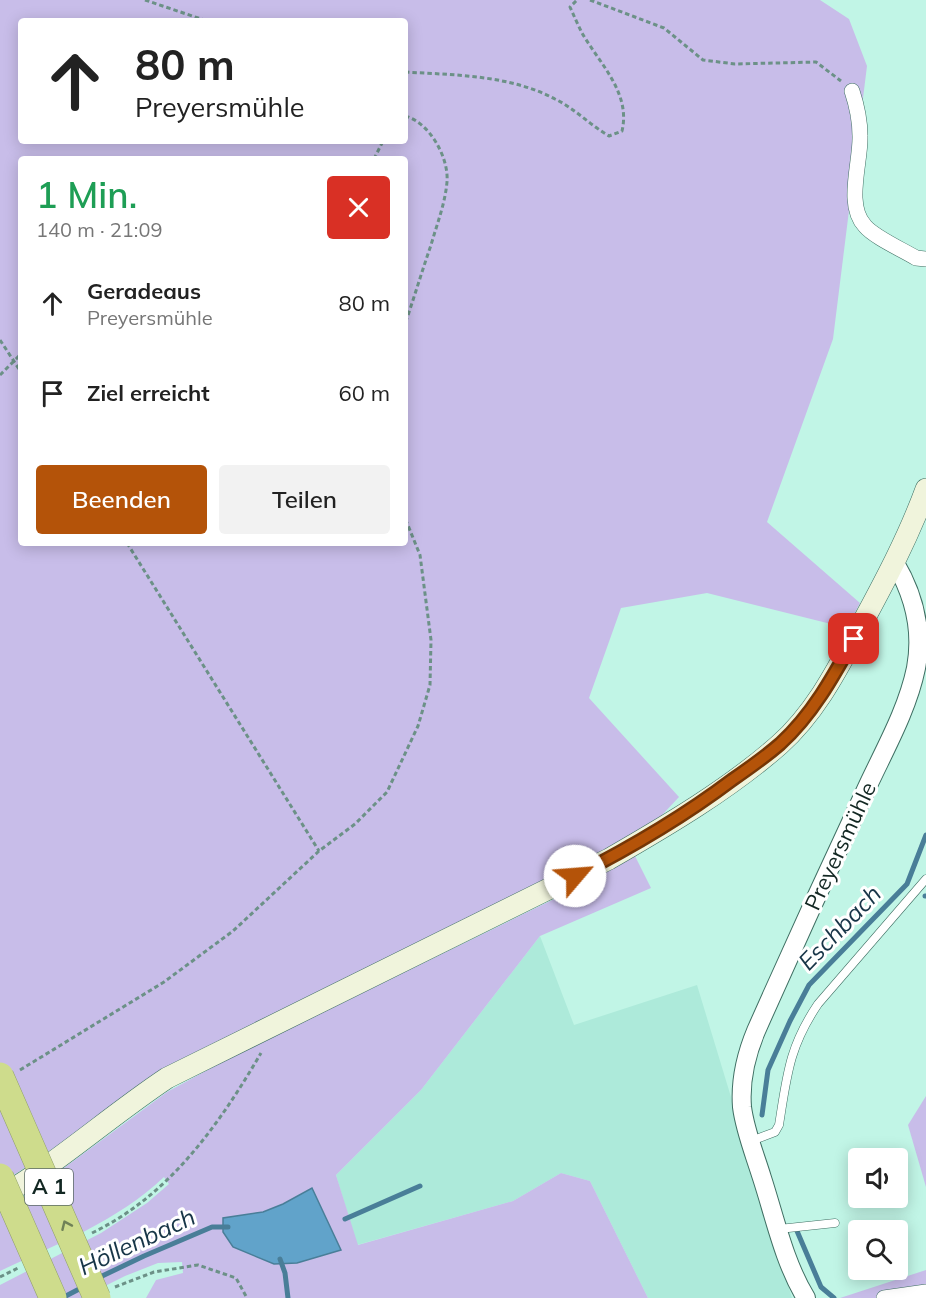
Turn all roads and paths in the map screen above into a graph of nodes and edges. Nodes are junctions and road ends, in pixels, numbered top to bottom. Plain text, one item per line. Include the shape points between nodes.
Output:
1 (145, 0) edge
2 (577, 0) edge
3 (590, 0) edge
4 (198, 18) edge
5 (408, 72) edge
6 (852, 91) joint
7 (408, 117) edge
8 (926, 259) edge
9 (408, 315) edge
10 (0, 340) edge
11 (18, 357) edge
12 (14, 362) junction
13 (18, 368) edge
14 (0, 375) edge
15 (926, 489) edge
16 (408, 525) edge
17 (129, 546) edge
18 (895, 563) junction
19 (319, 851) junction
20 (926, 879) edge
21 (275, 1024) junction
22 (9, 1074) edge
23 (751, 1141) junction
24 (0, 1177) edge
25 (0, 1197) edge
26 (835, 1223) dead end
27 (778, 1229) junction
28 (89, 1234) dead end
29 (20, 1268) dead end
30 (0, 1277) edge
31 (926, 1292) edge
32 (102, 1295) edge
33 (53, 1298) edge
34 (247, 1298) edge
35 (806, 1298) edge
36 (884, 1298) edge

1 - 4 path
2 - 5 path via 570,7 581,32 615,83 625,117 622,131 609,136 556,99 523,86
3 - 6 path via 664,28 703,60 735,64 816,62
6 - 8 street via 860,137 855,189 858,212 865,226 916,258
7 - 9 path via 432,135 444,159 447,179 443,206
10 - 12 path
11 - 12 path
12 - 13 path
12 - 14 path
15 - 18 main road
16 - 19 path via 420,555 431,640 430,685 418,726 387,792 355,824
17 - 19 path
18 - 21 main road via 826,688 780,744 754,764 680,817 609,859
18 - 23 street, Preyersmühle via 908,585 916,616 916,668 890,738 750,1045 742,1079 742,1109
19 - 22 path via 233,931 164,982
20 - 23 lane via 833,984 803,1026 791,1056 779,1125 775,1132
21 - 25 main road via 167,1078
21 - 28 path via 235,1097 194,1151 150,1196
32 -> 22 highway, A 1, bridge
23 - 27 street, Preyersmühle
24 - 33 highway, A 1, bridge
26 - 27 lane
27 - 35 street, Preyersmühle
29 - 30 path
31 - 36 street
32 - 34 path via 154,1272 198,1265 236,1278

